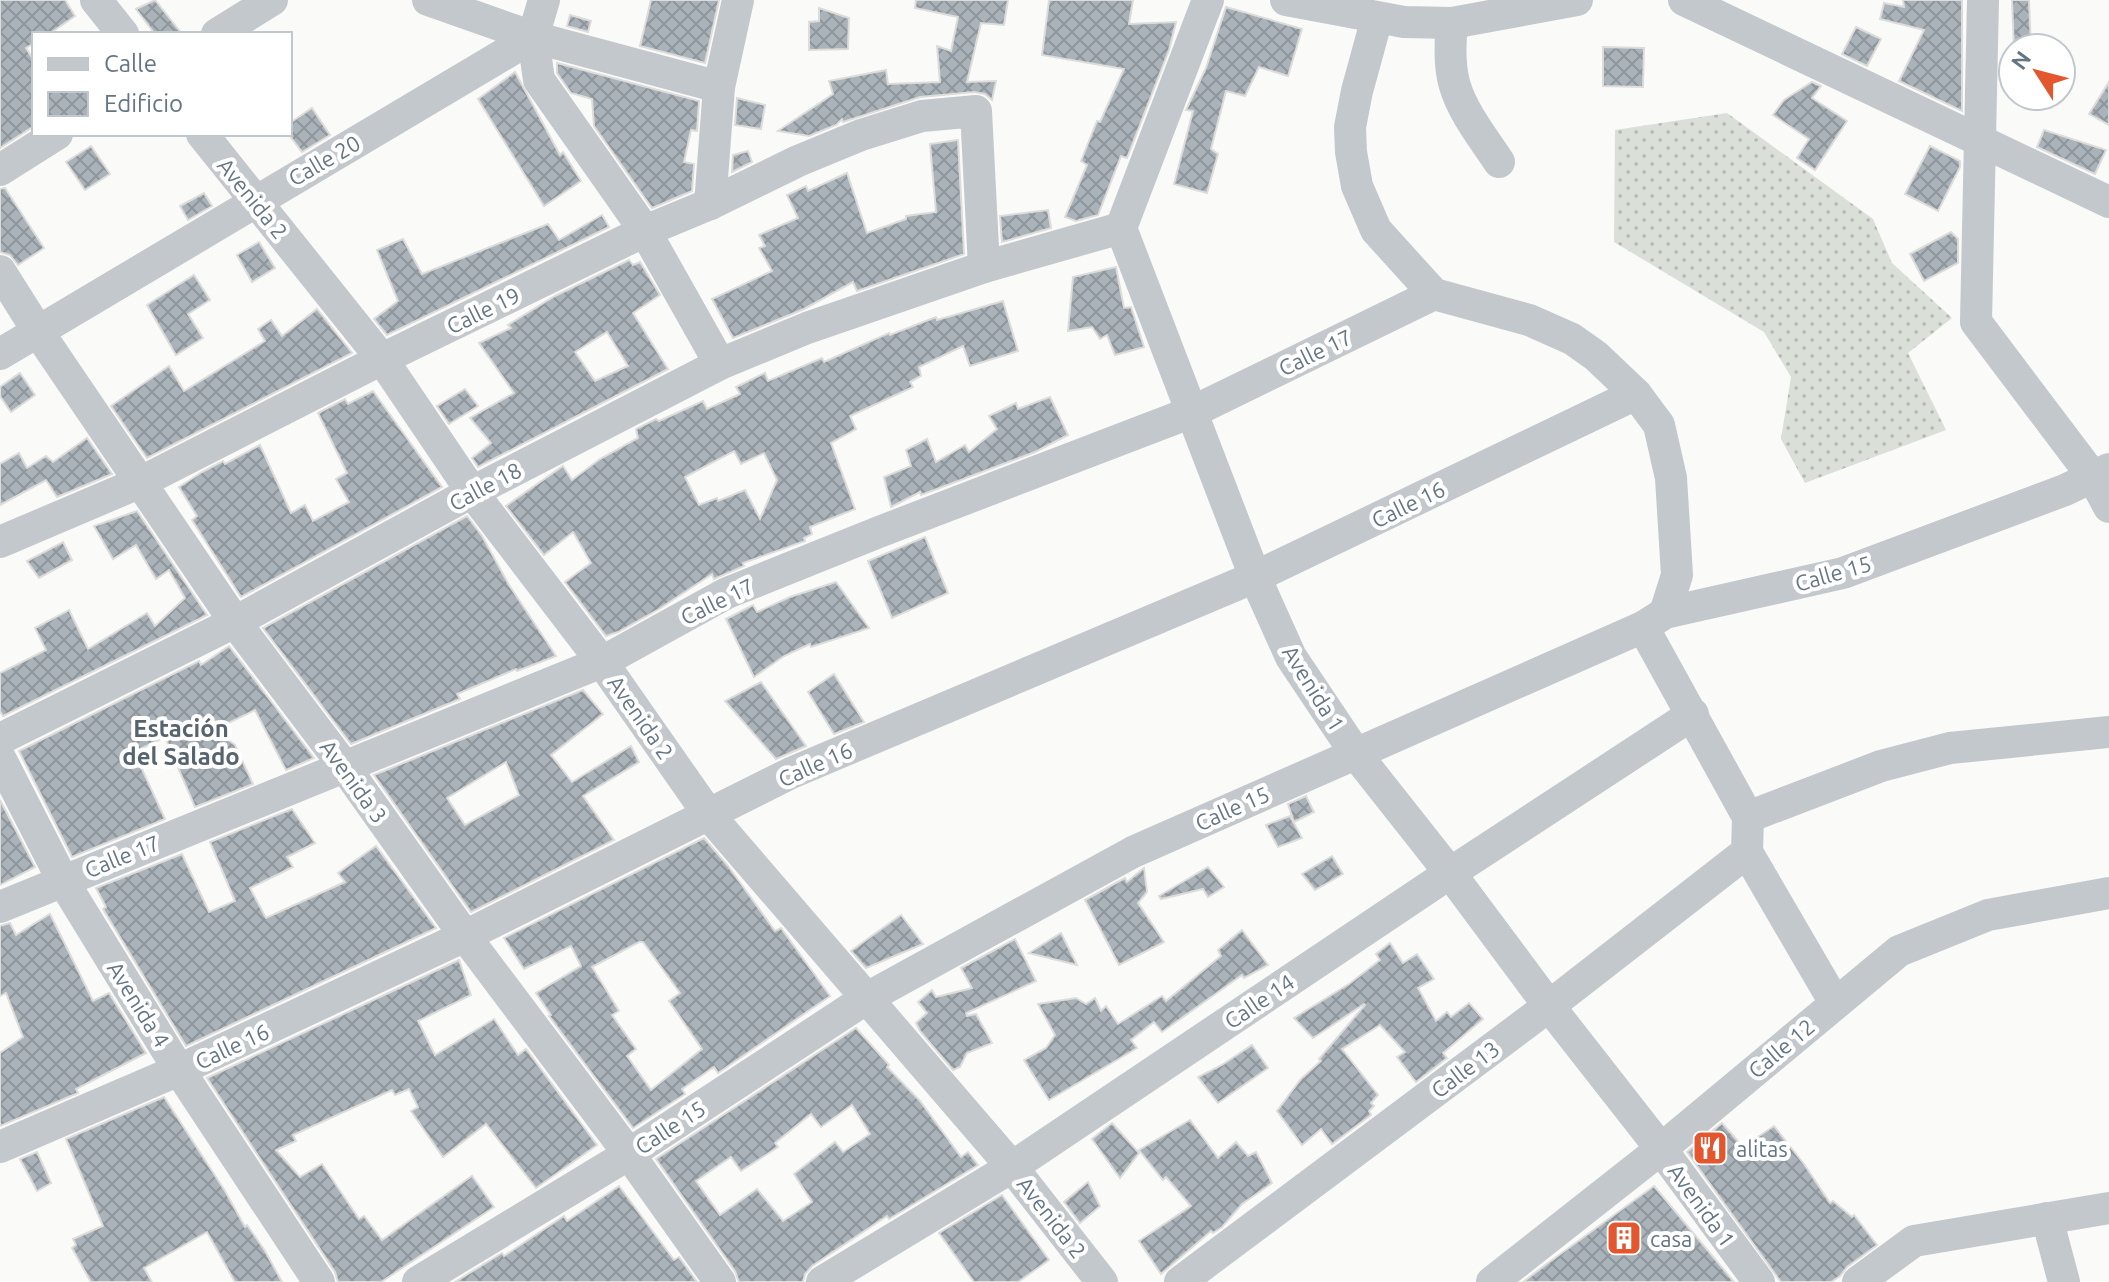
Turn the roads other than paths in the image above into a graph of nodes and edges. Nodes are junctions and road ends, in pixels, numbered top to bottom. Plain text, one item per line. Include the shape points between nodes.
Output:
1 (96, 0) edge
2 (272, 0) edge
3 (428, 0) edge
4 (544, 0) edge
5 (738, 0) edge
6 (1208, 0) edge
7 (1286, 0) edge
8 (1577, 0) edge
9 (1684, 0) edge
10 (1983, 0) edge
11 (1377, 18) junction
12 (1452, 23) junction
13 (121, 32) edge
14 (220, 32) edge
15 (533, 37) junction
16 (719, 87) junction
17 (54, 136) edge
18 (204, 136) edge
19 (1981, 141) junction
20 (1499, 162) dead end
21 (0, 170) edge
22 (255, 200) junction
23 (2109, 202) edge
24 (710, 204) junction
25 (1121, 228) junction
26 (645, 231) junction
27 (984, 267) junction
28 (0, 271) edge
29 (1434, 294) junction
30 (39, 333) junction
31 (0, 354) edge
32 (382, 359) junction
33 (720, 364) junction
34 (1636, 394) junction
35 (1192, 412) junction
36 (2101, 473) edge
37 (141, 482) junction
38 (472, 492) junction
39 (2109, 507) edge
40 (0, 542) edge
41 (1255, 577) junction
42 (1654, 620) junction
43 (235, 622) junction
44 (602, 662) junction
45 (1693, 714) junction
46 (2109, 732) edge
47 (0, 739) edge
48 (1356, 754) junction
49 (0, 758) edge
50 (344, 766) junction
51 (709, 815) junction
52 (1748, 817) junction
53 (1747, 852) junction
54 (1450, 873) junction
55 (63, 881) junction
56 (2109, 893) edge
57 (0, 907) edge
58 (465, 936) junction
59 (867, 998) junction
60 (1835, 1003) junction
61 (1549, 1006) junction
62 (179, 1070) junction
63 (0, 1147) edge
64 (1661, 1149) junction
65 (629, 1154) junction
66 (1012, 1167) junction
67 (2109, 1208) edge
68 (2047, 1218) junction
69 (319, 1282) edge
70 (418, 1282) edge
71 (720, 1282) edge
72 (822, 1282) edge
73 (1102, 1282) edge
74 (1180, 1282) edge
75 (1492, 1282) edge
76 (1759, 1282) edge
77 (1858, 1282) edge
78 (2064, 1282) edge

1 - 13 street
2 - 14 street
3 - 15 street
4 - 15 street
5 - 16 street
6 - 25 street
7 - 11 street
8 - 12 street
9 - 19 street
10 - 19 street
11 - 12 street
11 - 29 street via 1350,127 1357,186 1376,230
12 - 20 street via 1454,86
15 - 16 street
15 - 22 street, Calle 20
15 - 26 street via 539,80
16 - 24 street
17 - 21 street
18 - 22 street, Avenida 2
19 - 23 street
19 - 36 street via 1976,322
22 - 30 street, Calle 20
22 - 32 street, Avenida 2
24 - 26 street, Calle 19
24 - 27 street, Calle 19 via 861,135 922,116 976,111
25 - 27 street, Calle 18
25 - 35 street, Avenida 1
26 - 32 street, Calle 19
26 - 33 street
27 - 33 street, Calle 18
28 - 30 street, Avenida 3
29 - 34 street via 1529,320 1572,339
29 - 35 street, Calle 17
30 - 31 street, Calle 20
30 - 37 street, Avenida 3
32 - 37 street, Calle 19
32 - 38 street, Avenida 2
33 - 38 street, Calle 18
34 - 41 street, Calle 16
34 - 42 street via 1659,425 1671,478 1677,575
35 - 41 street, Avenida 1
35 - 44 street, Calle 17 via 727,593
36 - 39 street
36 - 42 street, Calle 15 via 1843,573
37 - 40 street, Calle 19
37 - 43 street, Avenida 3
38 - 43 street, Calle 18
38 - 44 street, Avenida 2
41 - 48 street, Avenida 1 via 1291,657
41 - 51 street, Calle 16 via 791,773
42 - 45 street
42 - 48 street, Calle 15
43 - 47 street, Calle 18
43 - 50 street, Avenida 3
44 - 50 street, Calle 17
44 - 51 street, Avenida 2
45 - 52 street
45 - 54 street, Calle 14
46 - 52 street via 1950,748 1881,766
48 - 54 street, Avenida 1
48 - 59 street, Calle 15 via 1133,852
49 - 55 street, Avenida 4
50 - 55 street, Calle 17
50 - 58 street, Avenida 3
51 - 58 street, Calle 16
51 - 59 street, Avenida 2
52 - 53 street
53 - 60 street
53 - 61 street, Calle 13
54 - 61 street, Avenida 1
54 - 66 street, Calle 14
55 - 57 street, Calle 17
55 - 62 street, Avenida 4
56 - 60 street, Calle 12 via 1988,915 1899,951
58 - 62 street, Calle 16
58 - 65 street, Avenida 3
59 - 65 street, Calle 15
59 - 66 street, Avenida 2
60 - 64 street, Calle 12
61 - 64 street, Avenida 1
61 - 74 street, Calle 13
62 - 63 street, Calle 16
62 - 69 street, Avenida 4
64 - 75 street, Calle 12
64 - 76 street, Avenida 1
65 - 70 street, Calle 15
65 - 71 street, Avenida 3
66 - 72 street, Calle 14
66 - 73 street, Avenida 2
67 - 68 street
68 - 77 street via 1914,1241
68 - 78 street

